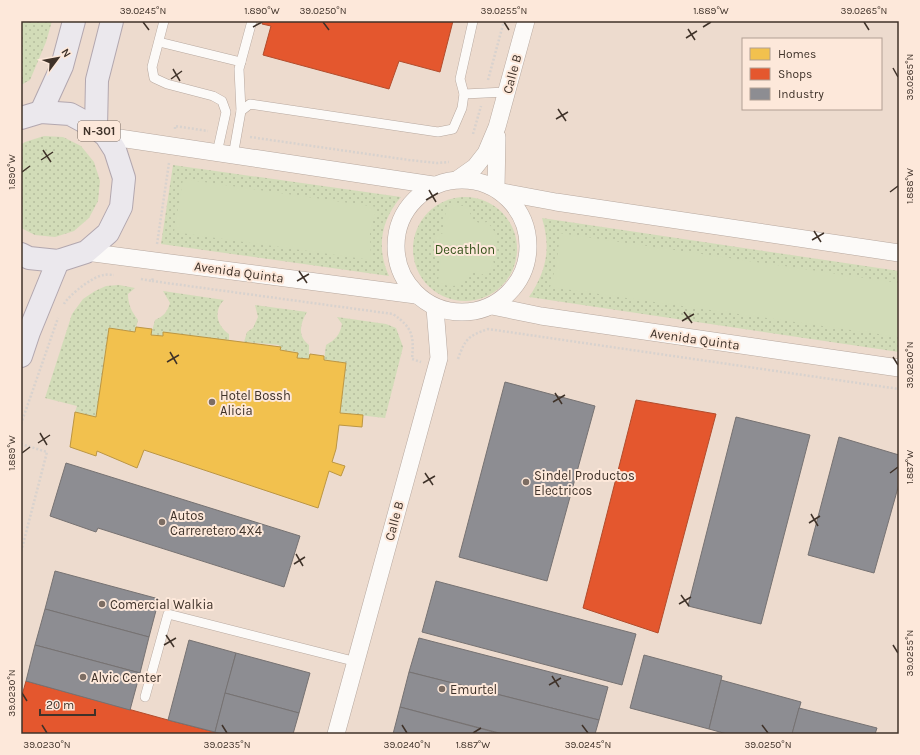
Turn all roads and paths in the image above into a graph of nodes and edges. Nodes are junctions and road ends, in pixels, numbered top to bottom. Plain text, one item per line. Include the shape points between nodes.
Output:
1 (74, 21) edge
2 (112, 21) edge
3 (164, 21) edge
4 (252, 21) edge
5 (473, 21) edge
6 (504, 21) edge
7 (526, 21) edge
8 (158, 42) junction
9 (241, 62) junction
10 (506, 92) junction
11 (484, 93) junction
12 (464, 94) junction
13 (241, 111) junction
14 (31, 115) edge
15 (497, 127) junction
16 (101, 132) junction
17 (222, 133) junction
18 (237, 135) junction
19 (472, 136) dead end
20 (172, 147) junction
21 (225, 154) junction
22 (454, 161) dead end
23 (458, 179) junction
24 (433, 185) junction
25 (499, 190) junction
26 (86, 252) junction
27 (899, 253) edge
28 (21, 254) edge
29 (58, 261) junction
30 (155, 261) junction
31 (116, 275) dead end
32 (137, 278) dead end
33 (152, 281) junction
34 (416, 295) junction
35 (492, 306) junction
36 (435, 308) junction
37 (62, 309) dead end
38 (60, 315) dead end
39 (21, 356) edge
40 (437, 366) junction
41 (899, 368) edge
42 (899, 389) edge
43 (21, 424) edge
44 (21, 444) edge
45 (21, 552) edge
46 (356, 662) junction
47 (144, 697) dead end
48 (336, 734) edge

1 - 14 main road via 62,66
2 - 16 main road via 97,80
3 - 8 lane
4 - 9 lane
5 - 12 lane via 460,79
6 - 11 path
7 - 10 street, Calle B
8 - 9 lane
8 - 17 lane via 152,67 154,78 222,101 226,112
9 - 13 lane
10 - 11 lane
10 - 15 street, Calle B
11 - 12 lane
11 - 19 path
12 - 13 lane via 462,108 453,129 438,132 250,104
13 - 18 lane
14 - 16 main road, N-301 via 70,114
15 - 23 street, Calle B via 486,153 475,167
15 - 25 street, Calle B
16 - 20 street
16 - 26 main road, N-301 via 115,150 124,178 121,207 108,233
17 - 20 path via 175,126
17 - 21 lane
18 - 21 lane
18 - 22 path via 409,160 437,163
20 - 21 street
20 - 30 path
21 - 24 street
23 - 24 street
23 - 25 street via 488,184
24 - 34 street via 412,201 398,223 395,248 401,274
25 - 27 street via 556,202
25 - 35 street via 517,208 526,229 528,252 519,280 510,292
26 - 29 main road, N-301
26 - 30 street, Avenida Quinta
28 - 29 main road, N-301 via 29,258
29 - 39 main road
30 - 33 path
30 - 34 street, Avenida Quinta
31 - 37 path via 104,274 87,283 70,295
32 - 33 path
33 - 40 path via 393,314 405,322 410,332 414,342 412,359
34 - 36 street
35 - 36 street via 474,312 454,313
35 - 41 street, Avenida Quinta via 536,316
36 - 40 street, Calle B via 439,358
38 - 43 path
40 - 42 path via 454,372 464,342 474,334 488,329
40 - 46 street, Calle B
44 - 45 path via 47,452
46 - 47 lane via 168,614
46 - 48 street, Calle B

